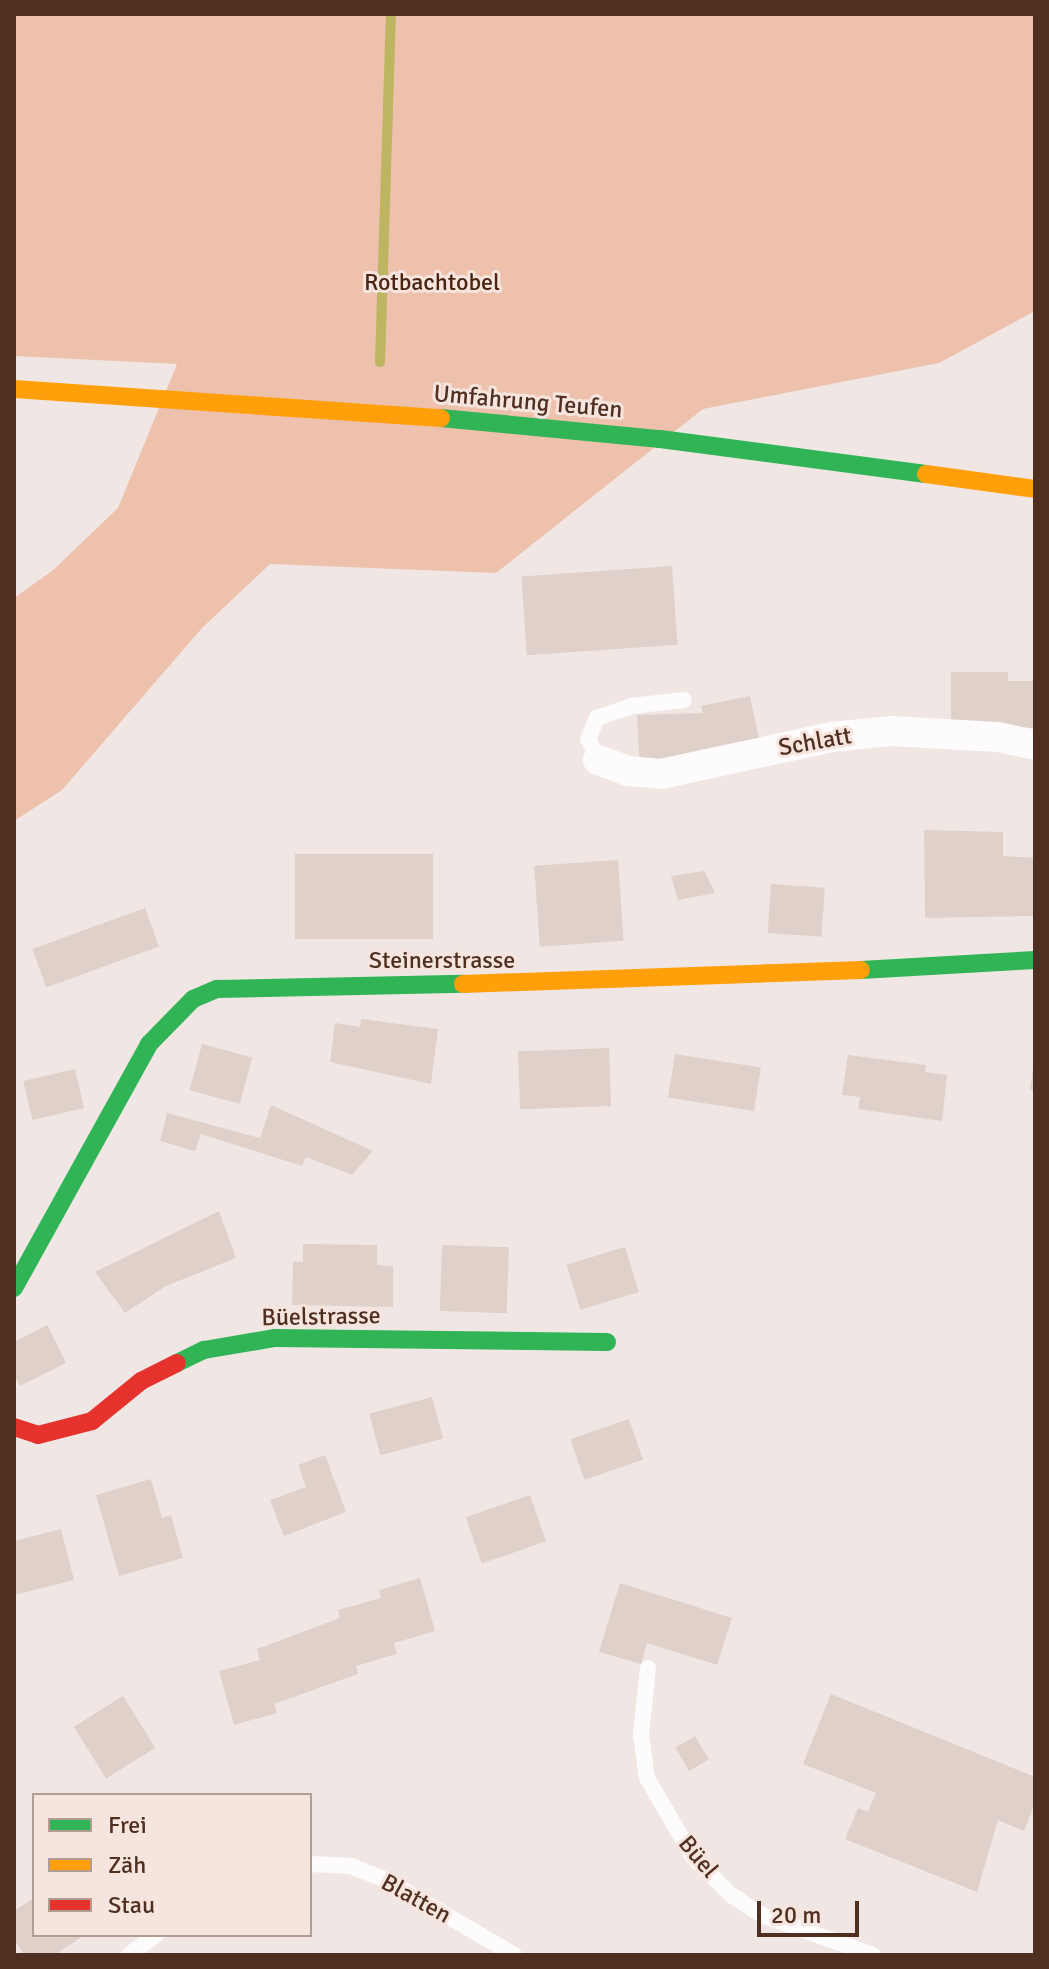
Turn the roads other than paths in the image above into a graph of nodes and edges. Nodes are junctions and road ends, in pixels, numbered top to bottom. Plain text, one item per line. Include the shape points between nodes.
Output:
1 (14, 389) edge
2 (1035, 489) edge
3 (684, 700) dead end
4 (1035, 745) edge
5 (598, 760) joint
6 (1035, 960) edge
7 (14, 1288) edge
8 (607, 1342) dead end
9 (14, 1427) edge
10 (648, 1668) dead end
11 (312, 1864) edge
12 (153, 1937) edge
13 (129, 1955) edge
14 (514, 1955) edge
15 (873, 1955) edge

1 - 2 street, Umfahrung Teufen via 405,415 660,439
3 - 5 lane via 631,706 597,718 588,739
4 - 5 street, Schlatt via 998,737 891,731 832,737 661,774 628,771
6 - 7 street, Steinerstrasse via 699,979 217,989 193,999 149,1044
8 - 9 street, Büelstrasse via 275,1338 204,1350 141,1381 92,1421 38,1435
10 - 15 lane, Büel via 641,1735 647,1778 693,1857 731,1895 762,1915
11 - 14 lane, Blatten via 351,1866 388,1881
12 - 13 lane

